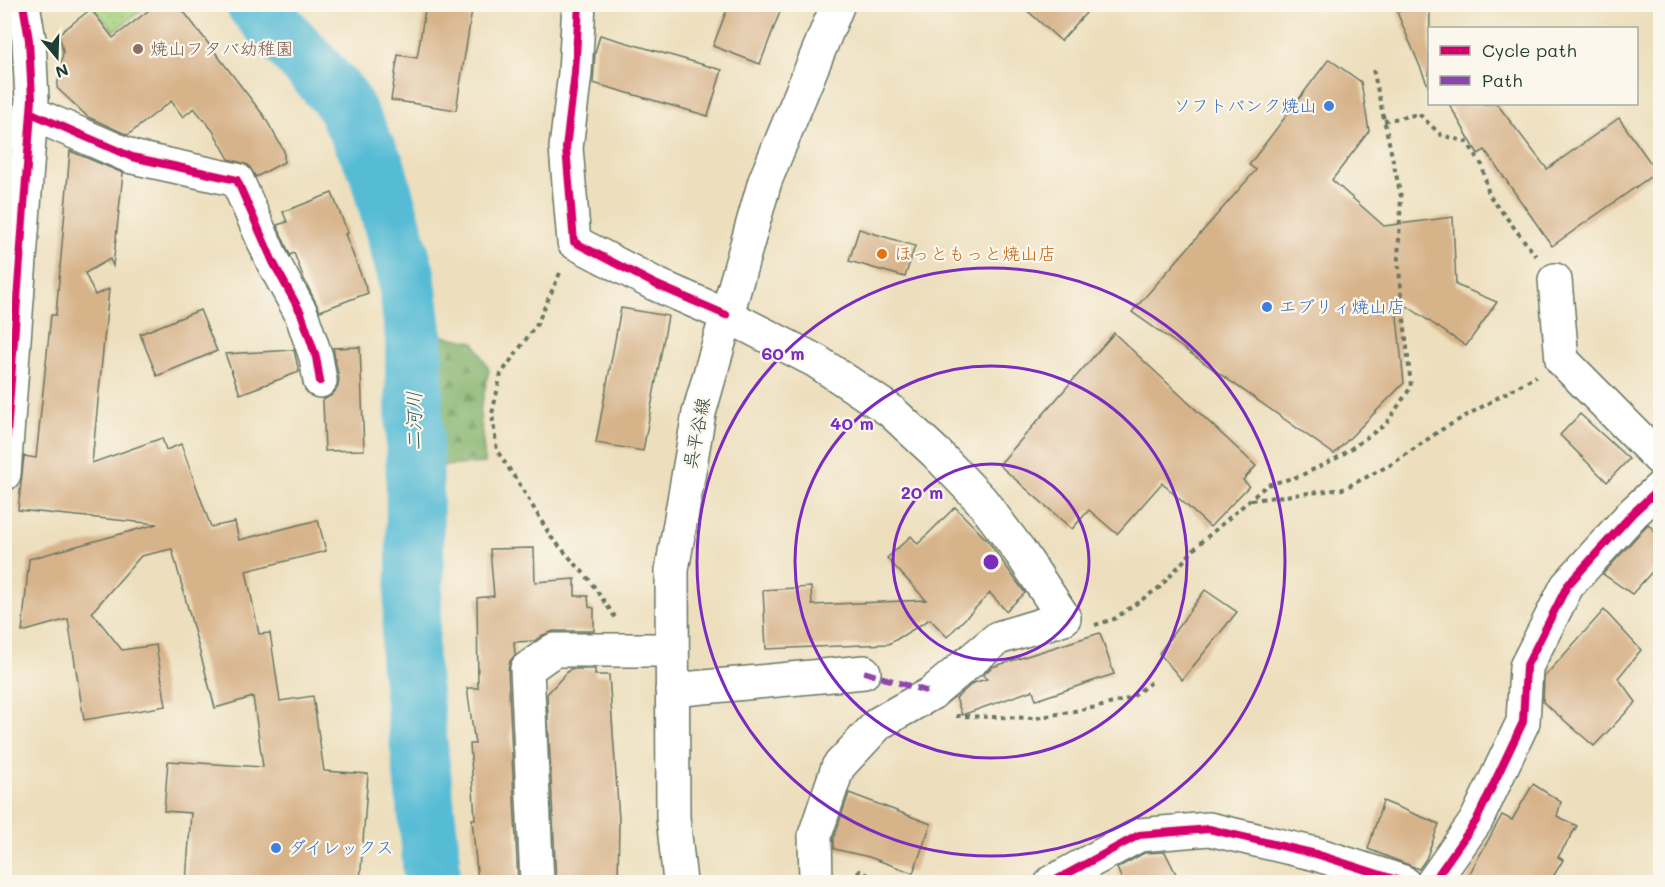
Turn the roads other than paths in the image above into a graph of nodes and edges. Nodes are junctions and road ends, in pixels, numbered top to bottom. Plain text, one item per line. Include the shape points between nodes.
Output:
1 (23, 4) edge
2 (579, 4) edge
3 (838, 4) edge
4 (4, 52) edge
5 (32, 106) junction
6 (1555, 280) road end
7 (726, 315) junction
8 (320, 381) dead end
9 (1660, 459) edge
10 (4, 474) edge
11 (1660, 488) edge
12 (672, 650) junction
13 (864, 672) dead end
14 (672, 690) junction
15 (830, 881) edge
16 (537, 882) edge
17 (681, 882) edge
18 (1052, 882) edge
19 (1403, 882) edge
20 (1433, 882) edge

1 - 5 street
2 - 7 street via 566,148 574,242
3 - 7 street, 呉平谷線 via 765,181
4 - 5 street
5 - 8 street via 132,157 237,180 273,262 301,313
5 - 10 street
6 - 9 street via 1562,360
7 - 12 street, 呉平谷線 via 699,413 672,570
7 - 15 street via 816,361 891,411 981,500 1064,618 998,638 924,697 879,723 838,766 815,835
11 - 20 street via 1567,586 1526,667 1522,722 1476,821
12 - 14 street, 呉平谷線
12 - 16 street via 554,650 526,669
13 - 14 street
14 - 17 street, 呉平谷線 via 673,816
18 - 19 street via 1139,835 1209,829 1316,854

